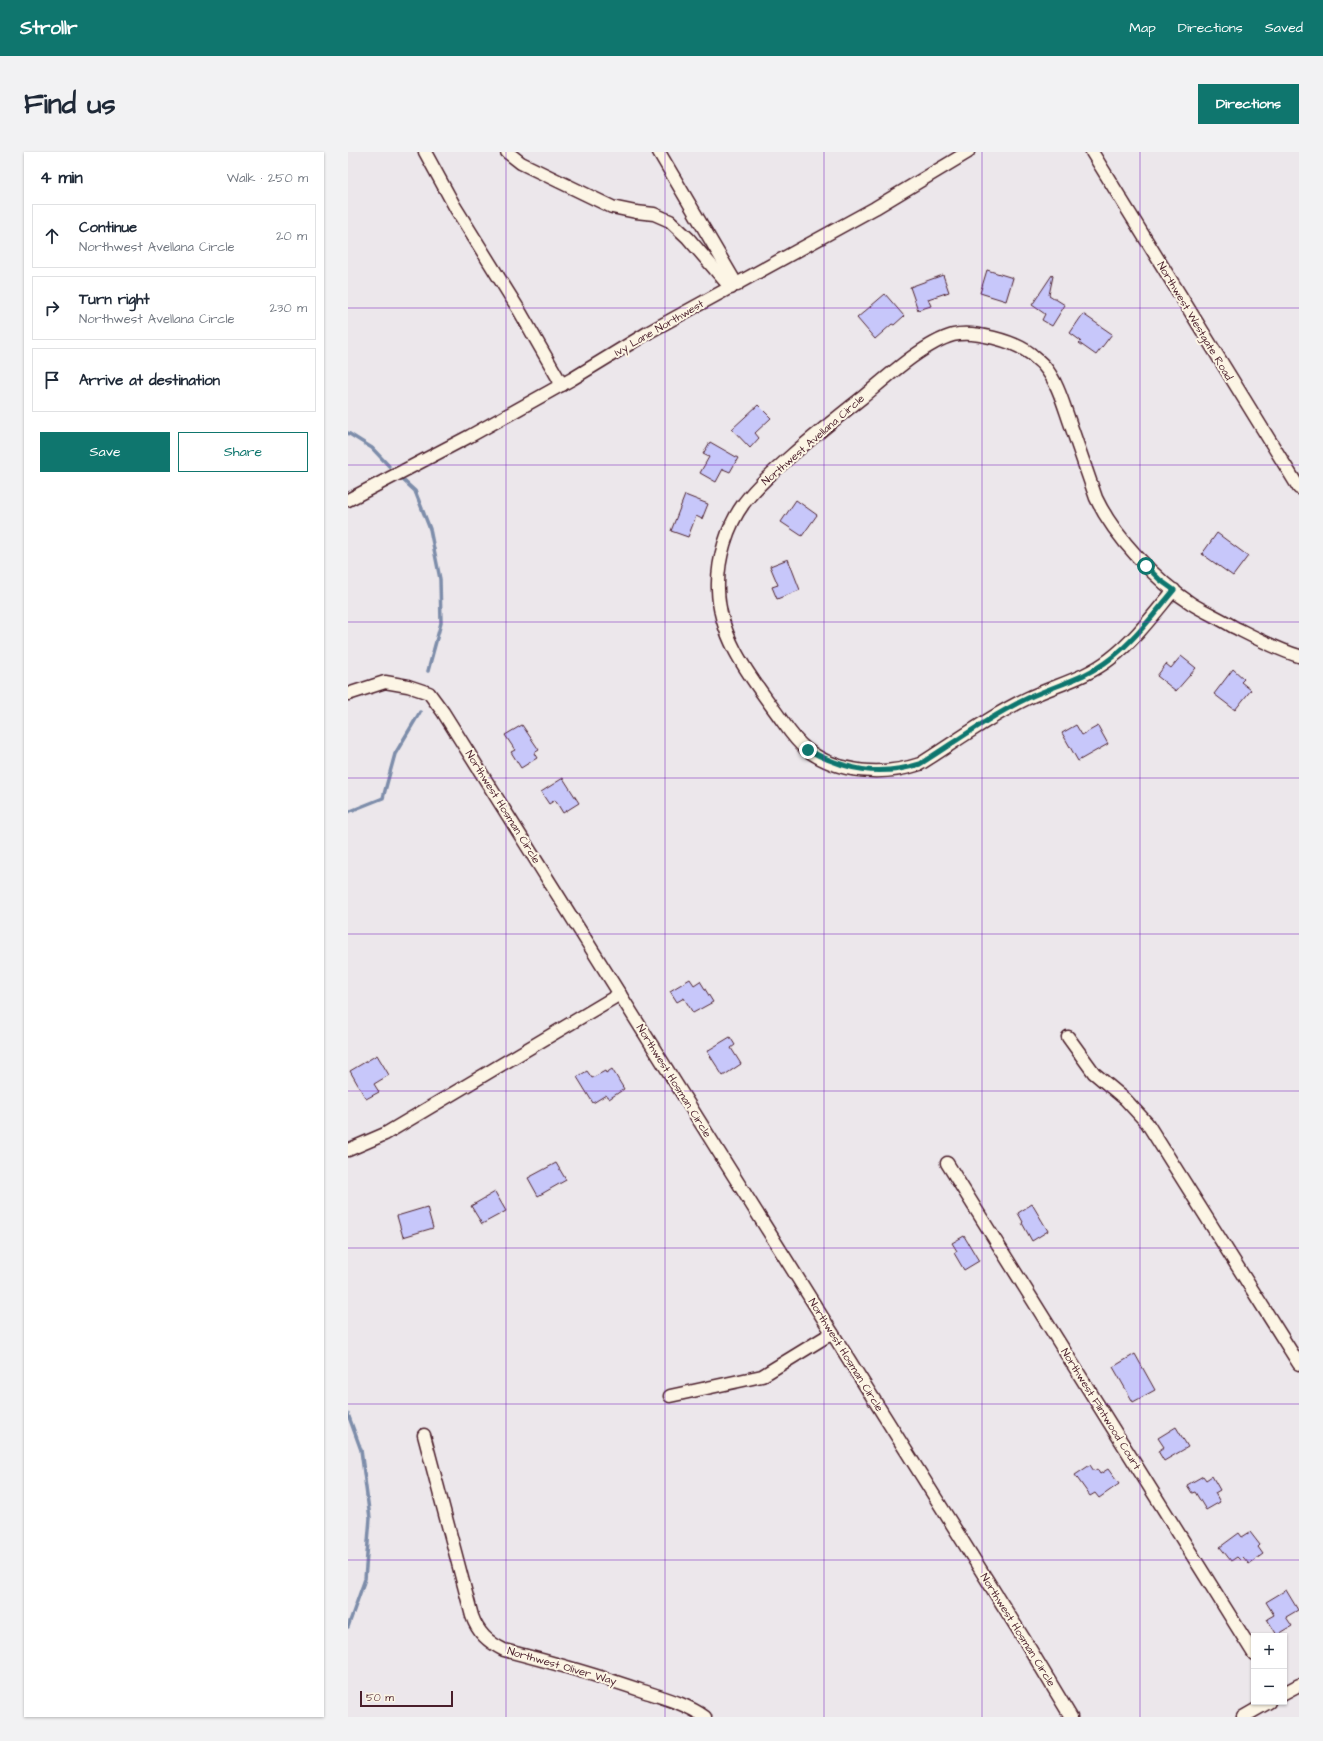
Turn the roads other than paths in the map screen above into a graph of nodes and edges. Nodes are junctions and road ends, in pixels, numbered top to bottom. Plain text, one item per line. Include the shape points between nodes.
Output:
1 (425, 152) edge
2 (507, 152) edge
3 (659, 152) edge
4 (968, 152) edge
5 (1092, 152) edge
6 (734, 286) junction
7 (562, 385) junction
8 (1299, 488) edge
9 (348, 500) edge
10 (1174, 590) junction
11 (1299, 656) edge
12 (348, 694) edge
13 (620, 994) junction
14 (1068, 1036) dead end
15 (348, 1150) edge
16 (947, 1163) dead end
17 (832, 1333) junction
18 (1299, 1364) edge
19 (670, 1396) dead end
20 (424, 1435) dead end
21 (1251, 1649) edge
22 (1299, 1685) edge
23 (1287, 1691) edge
24 (1264, 1705) edge
25 (706, 1717) edge
26 (1071, 1717) edge
27 (1243, 1717) edge

1 - 7 street via 455,207
2 - 6 street via 521,163 612,207 654,214 670,221
3 - 6 street
4 - 6 street, Ivy Lane Northwest via 875,208
5 - 8 street, Northwest Westgate Road
6 - 7 street, Ivy Lane Northwest via 650,332
7 - 9 street, Ivy Lane Northwest
10 - 10 street, Northwest Avellana Circle via 1126,646 1096,669 1009,707 920,764 904,769 878,771 852,769 828,761 795,739 730,643 720,616 718,588 721,554 732,525 743,504 763,481 906,362 940,340 964,334 1012,344 1029,353 1044,366 1063,404 1102,510 1146,566
10 - 11 street, Northwest Avellana Circle via 1192,603 1252,636
12 - 13 street, Northwest Hosman Circle via 385,682 429,693
13 - 15 street via 385,1134
13 - 17 street, Northwest Hosman Circle
14 - 18 street via 1094,1073 1125,1099 1147,1123
16 - 21 street, Northwest Flintwood Court
17 - 19 street via 762,1376
17 - 26 street, Northwest Hosman Circle
20 - 25 street, Northwest Oliver Way via 472,1616 482,1635 504,1650 620,1683 673,1701
22 - 23 street
24 - 27 street

